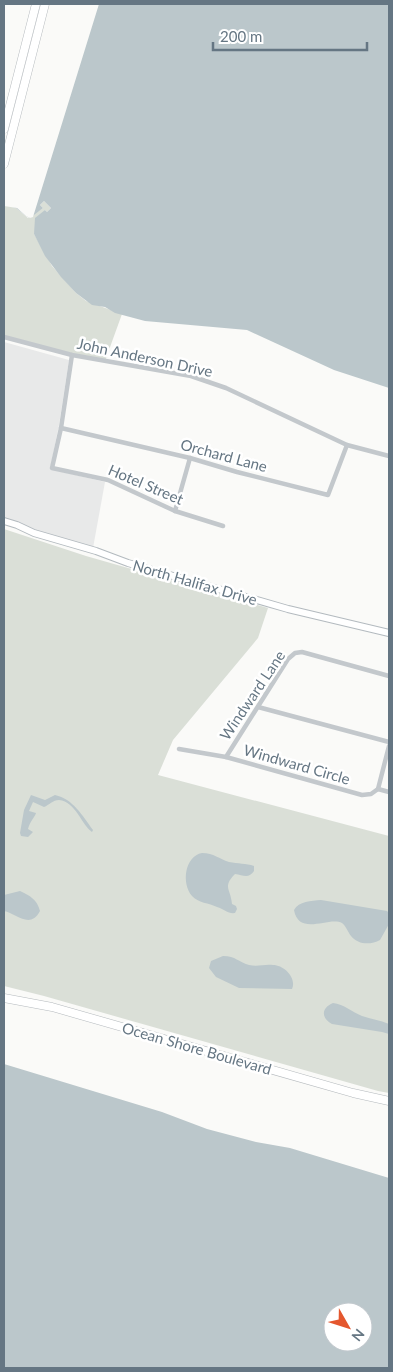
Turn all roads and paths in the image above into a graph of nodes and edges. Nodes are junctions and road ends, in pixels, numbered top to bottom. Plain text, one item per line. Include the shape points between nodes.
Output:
1 (36, 4) edge
2 (45, 4) edge
3 (4, 129) edge
4 (4, 164) edge
5 (4, 337) edge
6 (72, 355) junction
7 (61, 428) junction
8 (347, 445) junction
9 (389, 456) edge
10 (190, 458) junction
11 (175, 511) junction
12 (4, 521) edge
13 (223, 526) dead end
14 (389, 633) edge
15 (389, 676) edge
16 (258, 707) junction
17 (389, 742) edge
18 (389, 746) edge
19 (179, 749) dead end
20 (226, 757) junction
21 (378, 789) junction
22 (389, 792) edge
23 (4, 998) edge
24 (389, 1101) edge

1 - 3 main road
2 - 4 main road
5 - 6 street, John Anderson Drive
6 - 7 street, Hotel Street
6 - 8 street, John Anderson Drive via 191,376 226,388
7 - 10 street, Orchard Lane
7 - 11 street, Hotel Street via 52,468 108,480
8 - 9 street, John Anderson Drive
8 - 10 street, Orchard Lane via 328,495
10 - 11 street
11 - 13 street, Hotel Street
12 - 14 street, North Halifax Drive via 34,534 217,589
15 - 16 street, Windward Lane via 302,652 295,653
16 - 17 street
16 - 20 street, Windward Lane
18 - 21 street
19 - 20 street, Windward Circle
20 - 21 street, Windward Circle via 362,795
21 - 22 street
23 - 24 main road, Ocean Shore Boulevard via 52,1007

